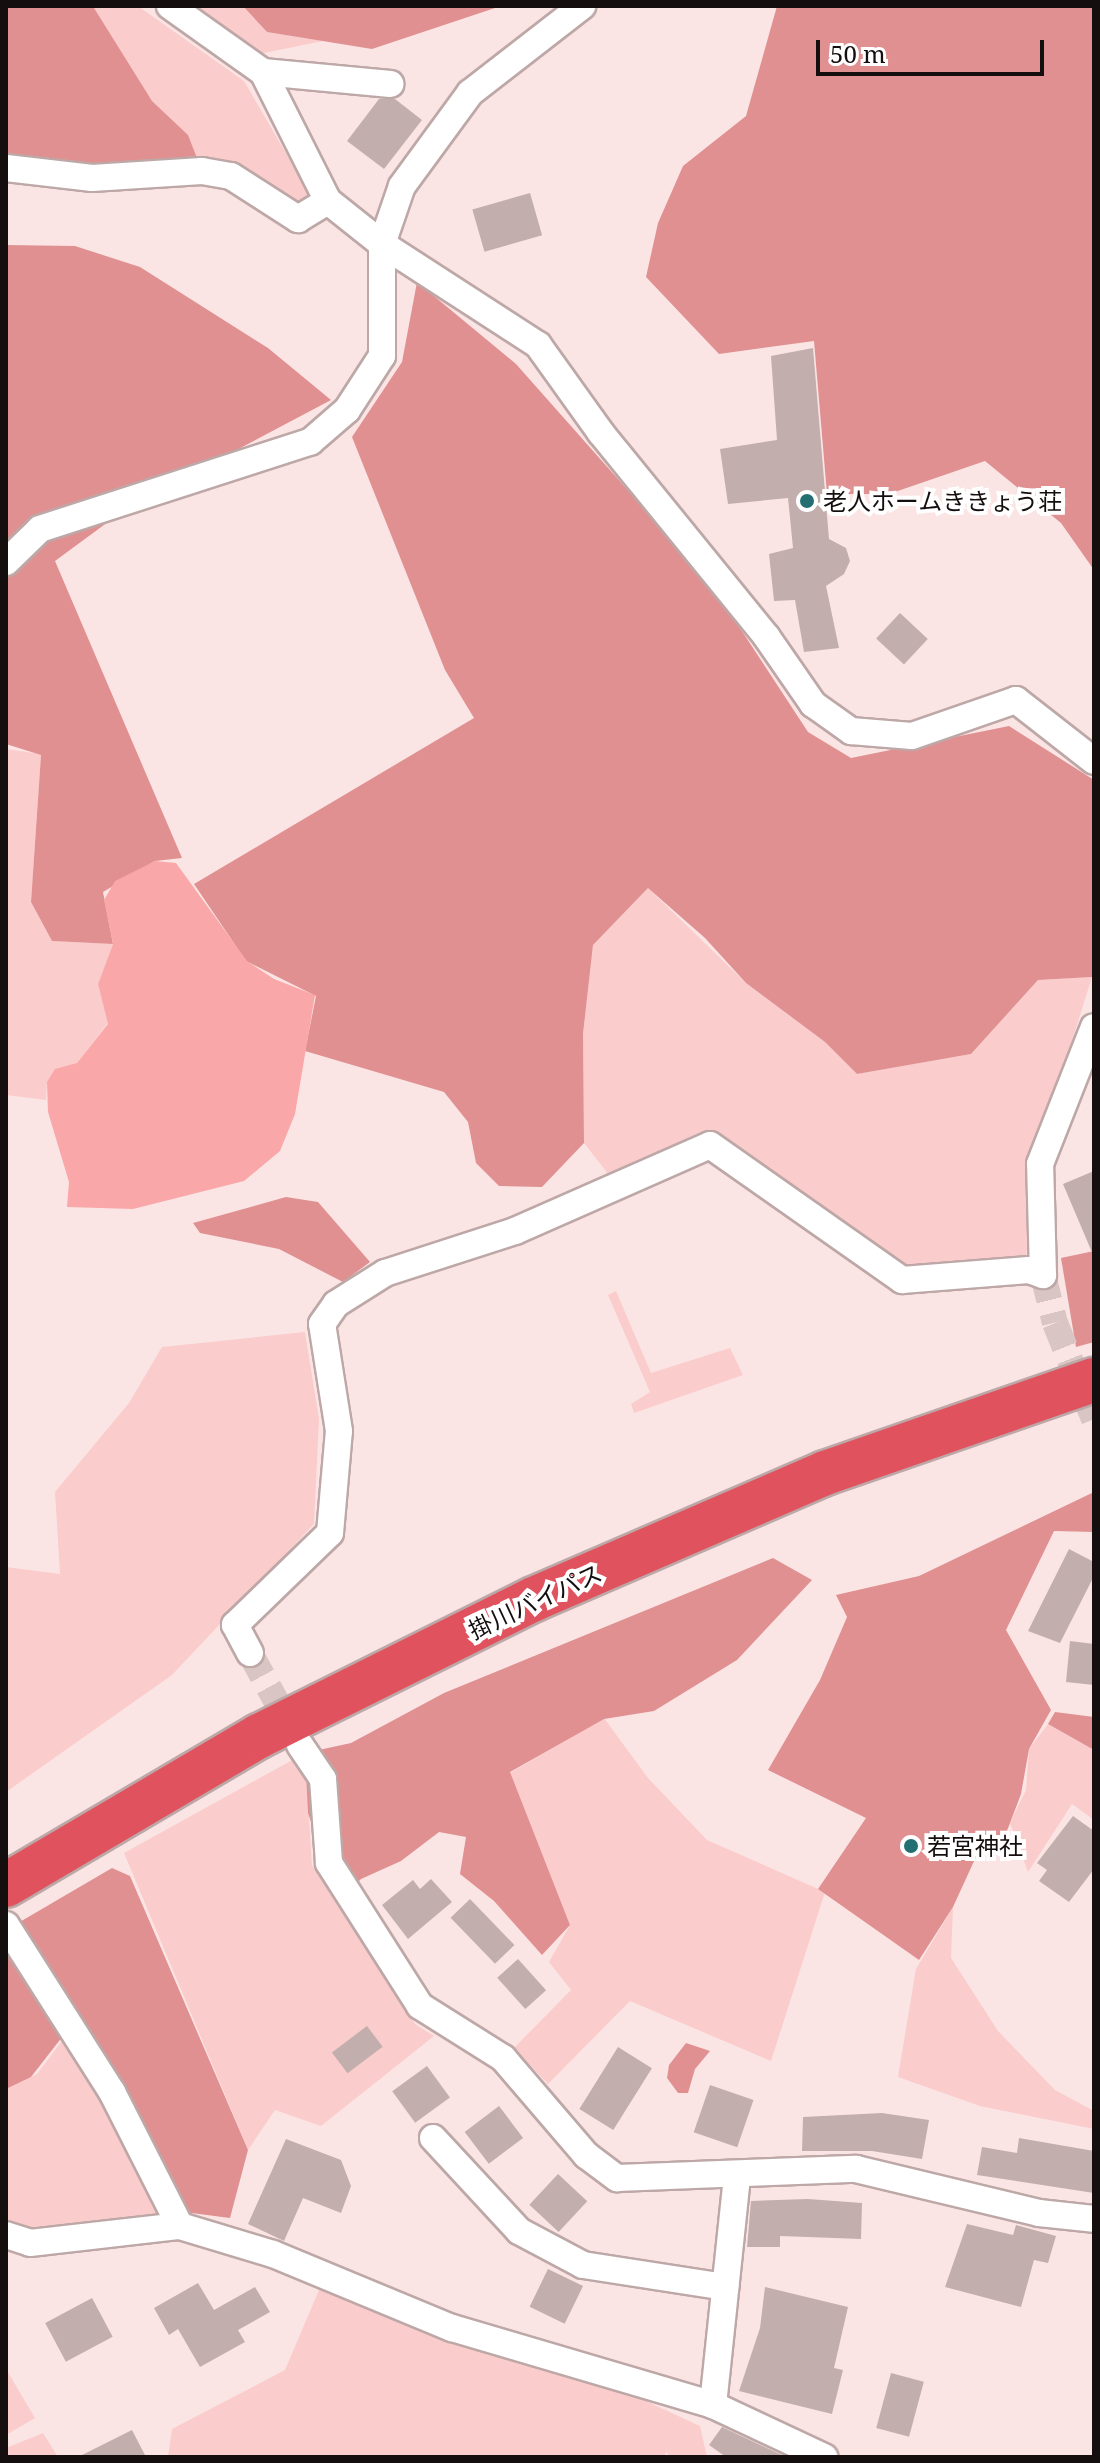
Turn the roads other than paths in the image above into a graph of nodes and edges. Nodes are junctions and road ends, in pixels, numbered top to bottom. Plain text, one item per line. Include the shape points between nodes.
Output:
1 (170, 6) edge
2 (582, 6) edge
3 (263, 72) junction
4 (390, 84) dead end
5 (6, 168) edge
6 (328, 201) junction
7 (382, 244) junction
8 (6, 562) edge
9 (1094, 761) edge
10 (1094, 1027) edge
11 (1094, 1380) edge
12 (250, 1653) tunnel mouth
13 (300, 1745) tunnel mouth
14 (6, 1885) edge
15 (6, 1925) edge
16 (433, 2138) dead end
17 (737, 2177) junction
18 (1094, 2219) edge
19 (180, 2226) junction
20 (6, 2235) edge
21 (725, 2287) junction
22 (713, 2405) junction
23 (824, 2457) edge

1 - 3 street
2 - 7 street via 470,93 402,186
3 - 4 street
3 - 6 street
5 - 6 street via 92,178 202,171 231,176 298,219
6 - 7 street
7 - 8 street via 382,356 338,418 310,442 40,529
7 - 9 street via 538,345 601,433 766,636 813,704 851,731 912,736 1016,700
10 - 12 street via 1040,1164 1043,1275 1029,1270 902,1280 710,1145 515,1231 385,1273 336,1304 322,1324 339,1431 330,1533 235,1625
11 - 14 highway, 掛川バイパス via 825,1473 534,1599 259,1736
13 - 17 street via 323,1779 329,1863 420,2006 503,2058 586,2155 617,2178
15 - 19 street via 112,2092
16 - 21 street via 519,2231 583,2265
17 - 18 street via 856,2169 1039,2213
17 - 21 street
19 - 20 street via 30,2243
19 - 22 street via 273,2254 452,2328
21 - 22 street
22 - 23 street

